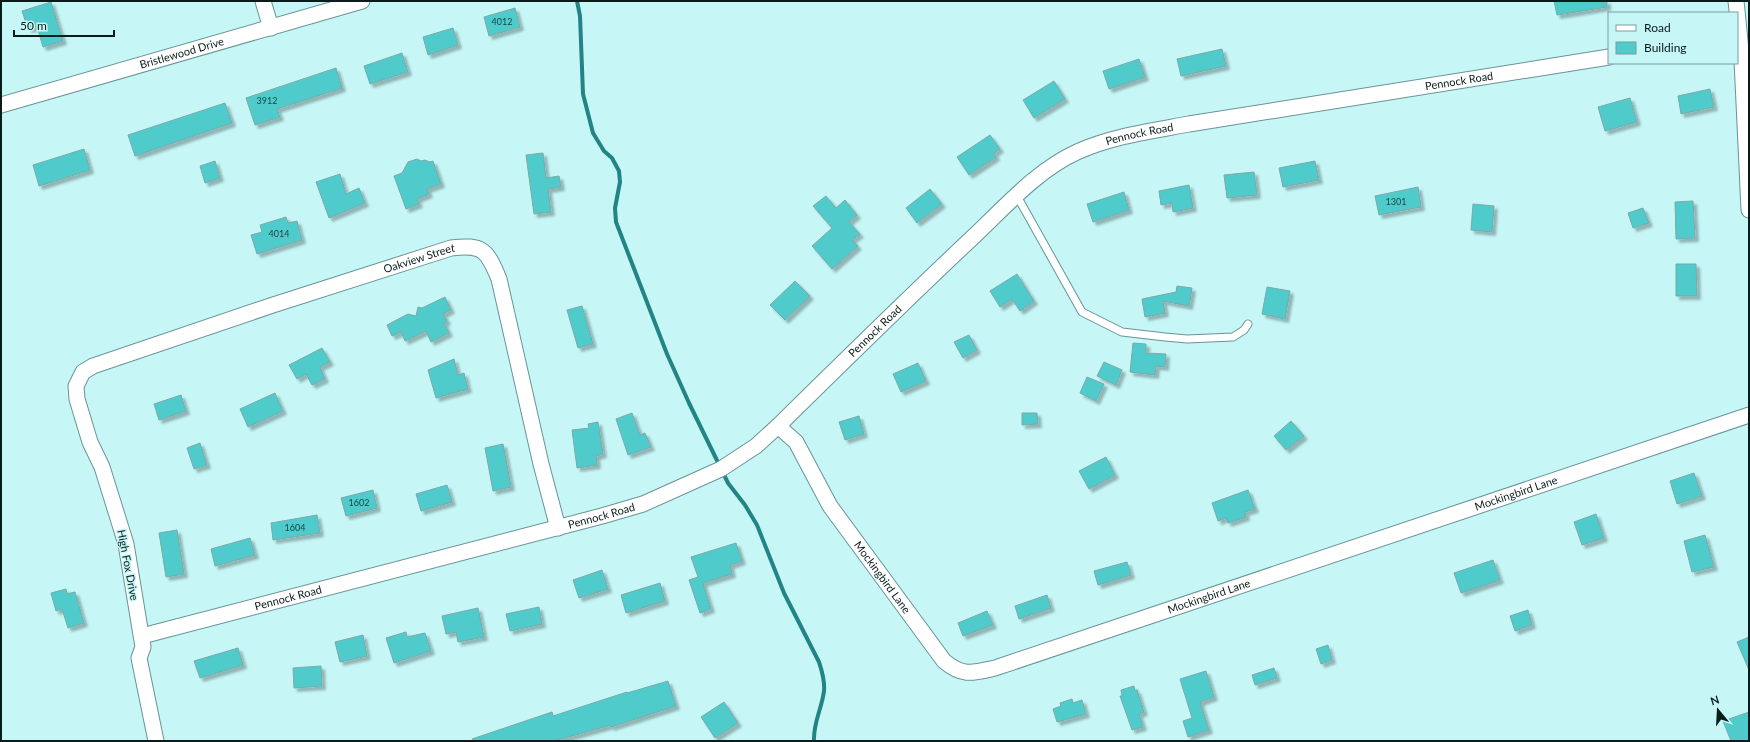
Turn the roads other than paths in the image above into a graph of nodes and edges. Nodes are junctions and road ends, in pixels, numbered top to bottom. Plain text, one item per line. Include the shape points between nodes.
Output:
1 (263, 1) edge
2 (362, 1) edge
3 (1736, 1) edge
4 (1738, 12) edge
5 (1738, 13) edge
6 (271, 28) junction
7 (1742, 36) edge
8 (1608, 57) edge
9 (1, 105) edge
10 (1017, 196) junction
11 (1749, 210) edge
12 (1248, 324) dead end
13 (83, 372) joint
14 (1749, 415) edge
15 (778, 426) junction
16 (558, 528) junction
17 (142, 636) junction
18 (156, 741) edge

1 - 6 street
2 - 6 street, Bristlewood Drive
3 - 4 street
5 - 7 street
6 - 9 street, Bristlewood Drive
7 - 11 street
8 - 10 street, Pennock Road via 1126,135 1076,152 1051,168
10 - 12 lane via 1082,312 1122,332 1187,339 1233,337
10 - 15 street, Pennock Road via 920,286
13 - 16 street, Oakview Street via 122,356 451,248 476,248 486,252 499,279
13 - 17 street, High Fox Drive via 76,386 77,399 126,544
14 - 15 street, Mockingbird Lane via 1003,665 968,673 952,668 944,661 830,506 796,442
15 - 16 street, Pennock Road via 756,446 701,479 643,504
16 - 17 street, Pennock Road
17 - 18 street, High Fox Drive via 140,658

